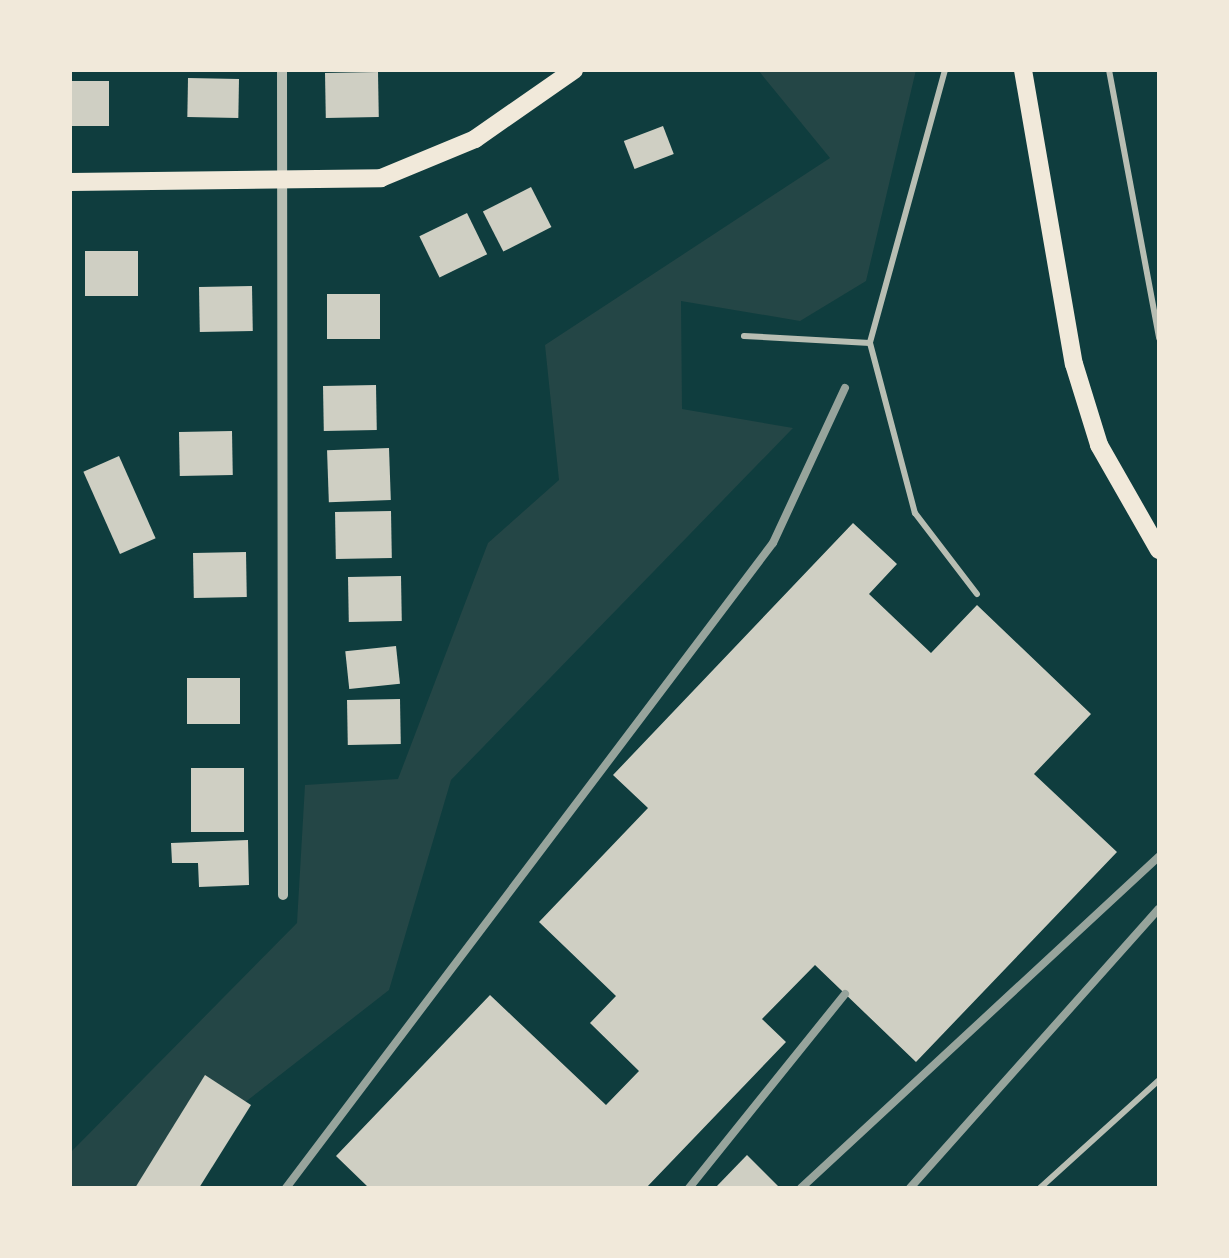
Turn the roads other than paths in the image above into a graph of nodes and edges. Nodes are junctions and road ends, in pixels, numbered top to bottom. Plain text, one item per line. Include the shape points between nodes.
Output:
1 (282, 70) edge
2 (574, 70) edge
3 (945, 70) edge
4 (1023, 70) edge
5 (1109, 70) edge
6 (70, 182) edge
7 (283, 186) junction
8 (744, 336) dead end
9 (1159, 338) edge
10 (870, 343) junction
11 (1159, 550) edge
12 (977, 594) dead end
13 (283, 895) dead end
14 (1159, 1080) edge
15 (1040, 1188) edge

1 - 7 street
2 - 7 main road via 422,167
3 - 10 lane
4 - 11 main road via 1074,364 1100,445
5 - 9 lane
6 - 7 main road
7 - 13 street
8 - 10 lane
10 - 12 lane via 915,513
14 - 15 lane

